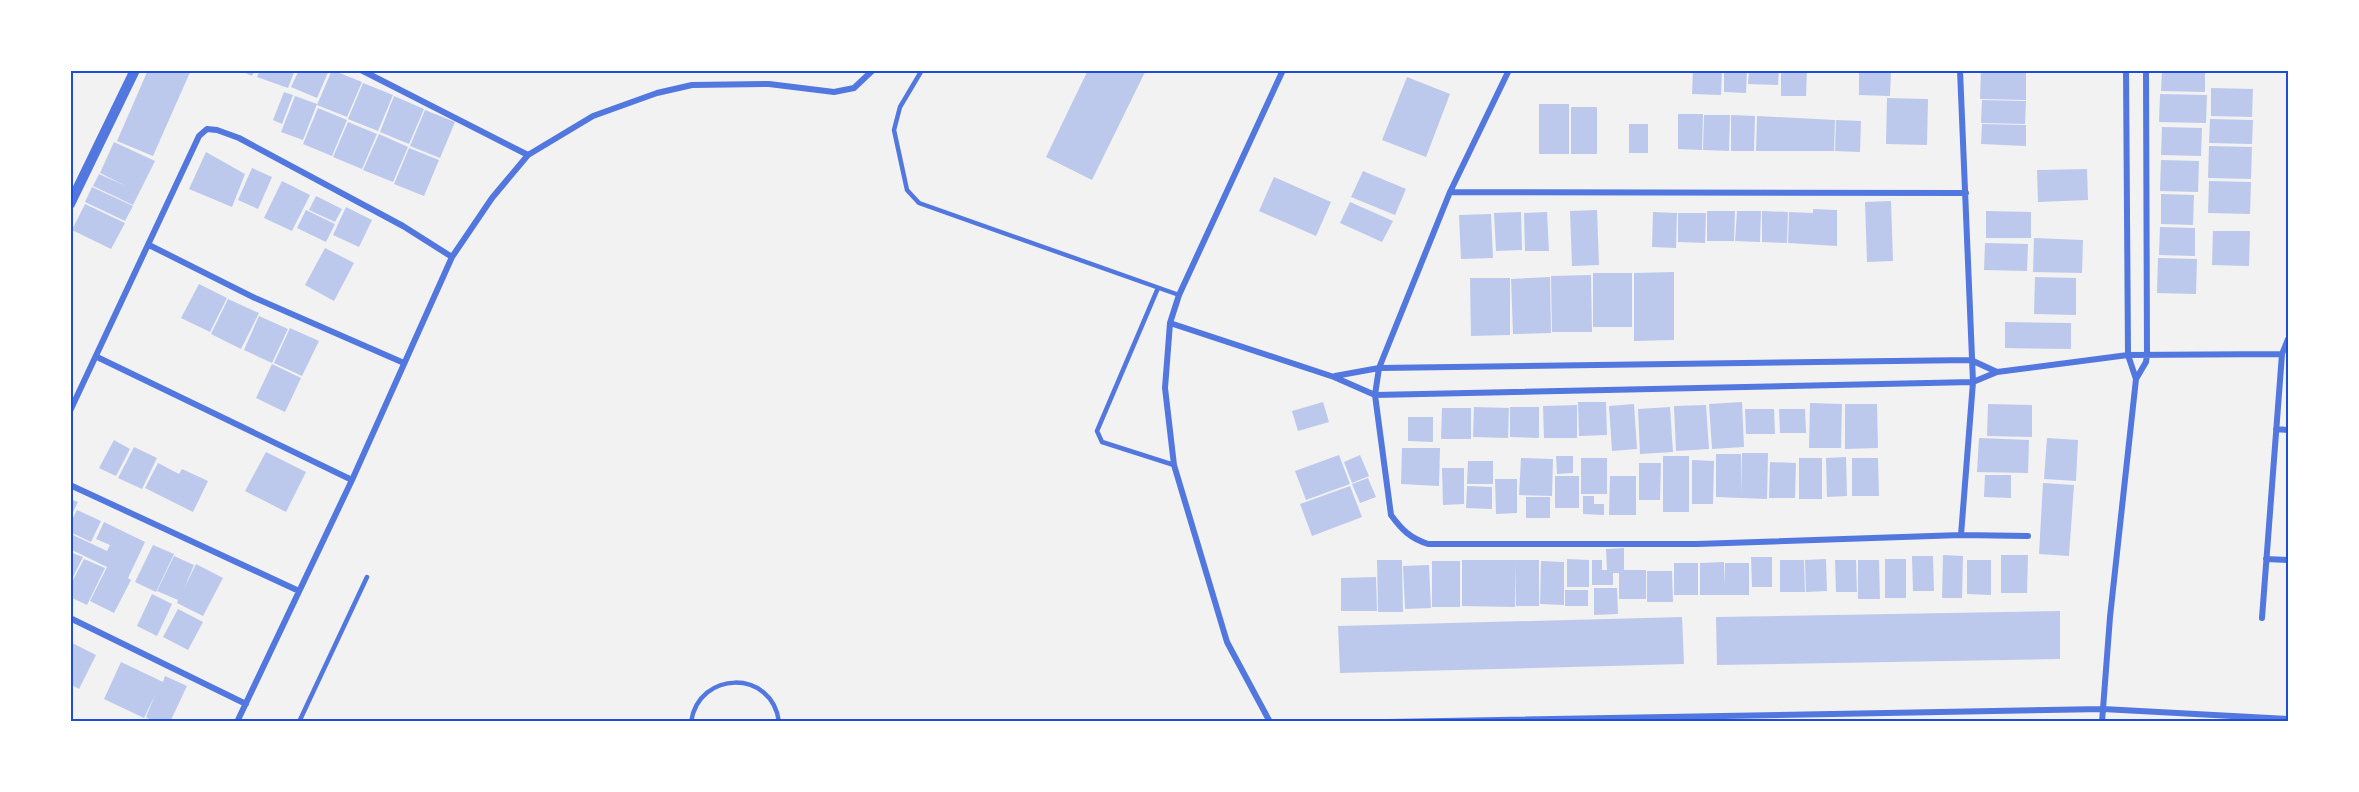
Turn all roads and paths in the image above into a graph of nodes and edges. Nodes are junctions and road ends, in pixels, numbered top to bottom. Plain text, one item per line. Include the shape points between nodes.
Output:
1 (135, 70) edge
2 (361, 70) edge
3 (873, 70) edge
4 (922, 70) edge
5 (1283, 70) edge
6 (1509, 70) edge
7 (1960, 70) edge
8 (2126, 70) edge
9 (2146, 70) edge
10 (528, 155) junction
11 (1450, 192) junction
12 (1966, 193) junction
13 (70, 204) edge
14 (148, 245) junction
15 (452, 257) junction
16 (1158, 288) junction
17 (1179, 295) junction
18 (1170, 323) junction
19 (2289, 339) edge
20 (2282, 354) junction
21 (2128, 355) junction
22 (2147, 355) junction
23 (97, 357) junction
24 (1971, 360) junction
25 (404, 363) junction
26 (1379, 368) junction
27 (1997, 372) junction
28 (2280, 373) junction
29 (2289, 375) edge
30 (1334, 376) junction
31 (2136, 379) junction
32 (1973, 382) junction
33 (1375, 395) junction
34 (70, 411) edge
35 (2276, 429) junction
36 (2289, 430) edge
37 (1174, 465) junction
38 (352, 480) junction
39 (70, 485) edge
40 (1961, 535) junction
41 (2028, 536) dead end
42 (2266, 559) junction
43 (2289, 560) edge
44 (367, 577) dead end
45 (299, 591) junction
46 (70, 618) edge
47 (2262, 618) dead end
48 (246, 704) junction
49 (2103, 709) junction
50 (2289, 719) edge
51 (237, 722) edge
52 (299, 722) edge
53 (691, 722) edge
54 (778, 722) edge
55 (1270, 722) edge
56 (1389, 722) edge
57 (2102, 722) edge

1 - 13 street
2 - 10 street
3 - 10 street via 854,88 834,92 769,84 692,86 657,93 593,116
4 - 16 lane via 900,107 894,130 907,190 919,203
5 - 17 street
6 - 11 street
7 - 12 street
8 - 21 street
9 - 22 street
10 - 15 street via 492,198
11 - 12 street
11 - 26 street
12 - 24 street
14 - 15 street via 199,136 207,129 239,138 403,226
14 - 23 street
14 - 25 street via 255,298
15 - 25 street
16 - 17 lane
16 - 37 lane via 1097,431 1102,442
17 - 18 street
18 - 30 street
18 - 37 street via 1166,388
19 - 20 street
20 - 22 street
20 - 28 street
21 - 22 street
21 - 27 street
21 - 31 street
22 - 31 street
23 - 34 street
23 - 38 street
24 - 26 street
24 - 27 street
24 - 32 street
25 - 38 street
26 - 30 street
26 - 33 street
27 - 32 street
28 - 29 street
28 - 35 street
30 - 33 street
31 - 49 street
32 - 33 street
32 - 40 street
33 - 40 street via 1391,515 1402,531 1428,544 1697,544
35 - 36 street
35 - 42 street
37 - 55 street via 1227,642
38 - 45 street
39 - 45 street
40 - 41 street
42 - 43 street
42 - 47 street
44 - 52 lane
45 - 48 street
46 - 48 street
48 - 51 street
49 - 50 street
49 - 56 street
49 - 57 street
53 - 54 lane via 698,701 713,687 732,682 751,684 767,695 777,711

